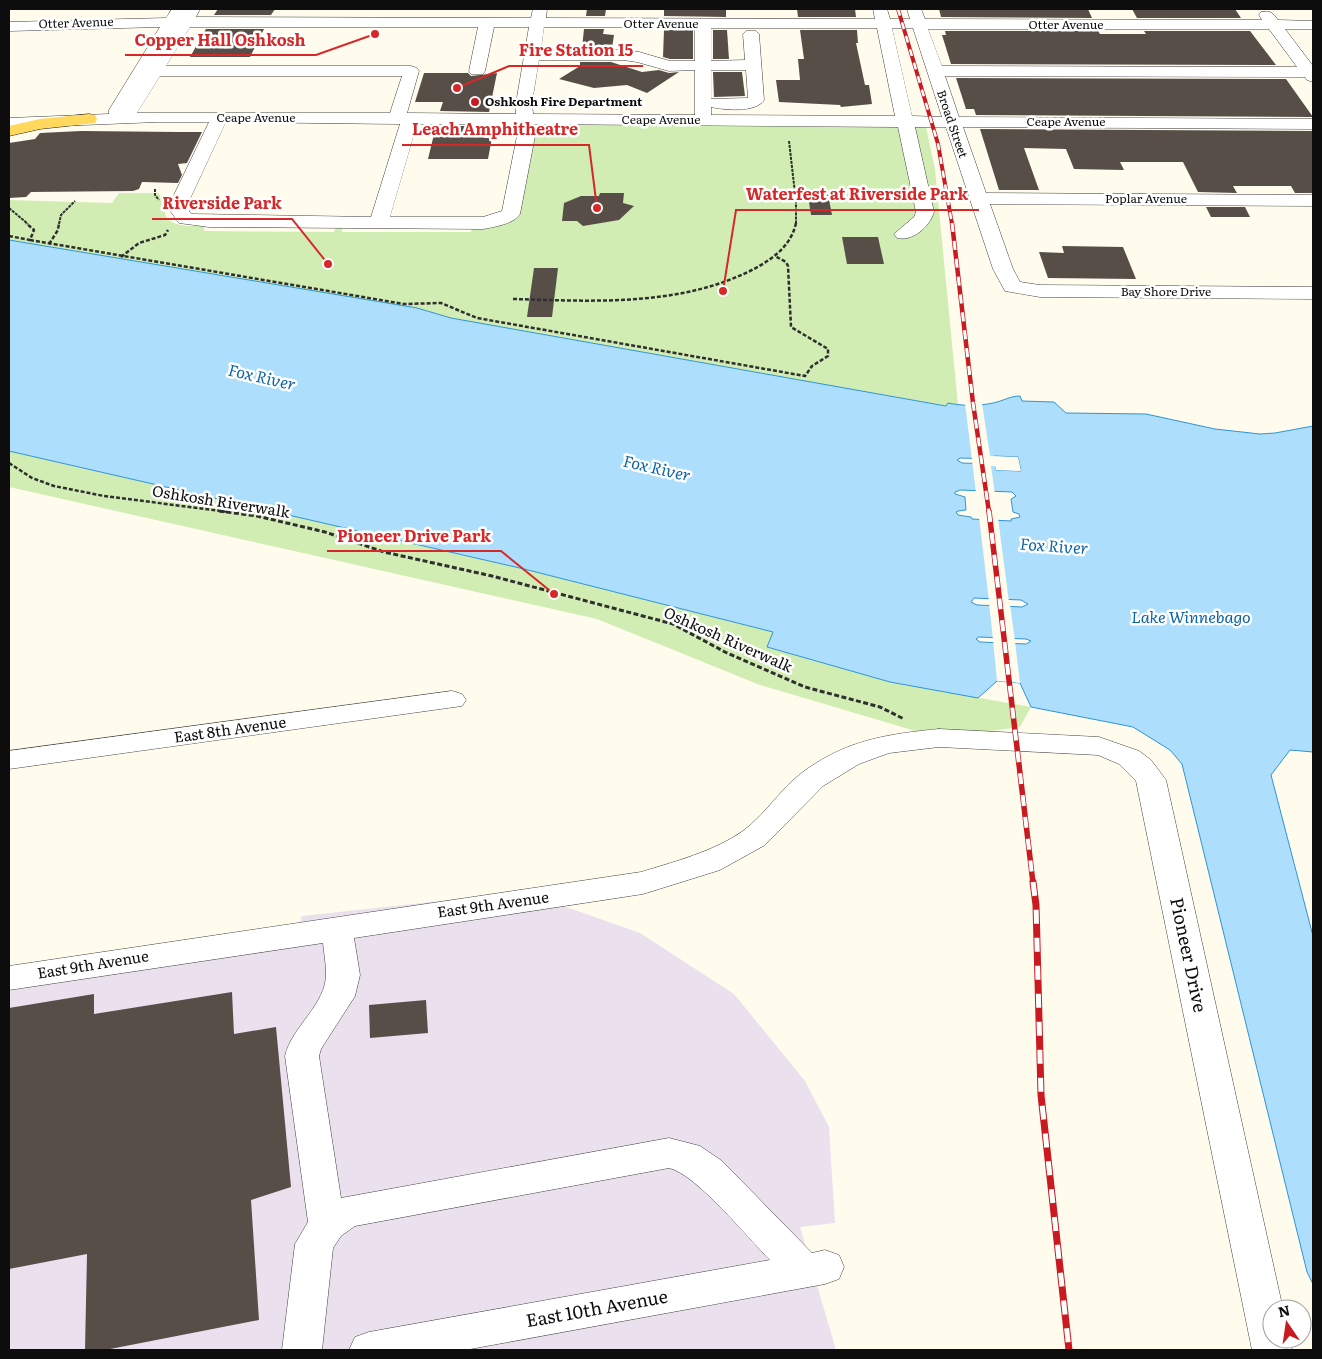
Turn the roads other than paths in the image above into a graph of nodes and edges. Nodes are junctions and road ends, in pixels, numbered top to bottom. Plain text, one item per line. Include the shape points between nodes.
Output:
1 (914, 9) edge
2 (1261, 9) edge
3 (183, 15) edge
4 (406, 16) edge
5 (448, 16) edge
6 (539, 16) edge
7 (882, 16) edge
8 (626, 22) edge
9 (487, 23) junction
10 (703, 24) junction
11 (919, 24) junction
12 (1274, 25) junction
13 (1313, 25) edge
14 (9, 26) edge
15 (574, 34) dead end
16 (651, 34) dead end
17 (751, 34) dead end
18 (533, 55) junction
19 (570, 55) junction
20 (623, 55) junction
21 (652, 62) junction
22 (703, 66) junction
23 (753, 66) junction
24 (149, 71) junction
25 (477, 71) dead end
26 (935, 71) junction
27 (1312, 74) edge
28 (437, 102) dead end
29 (703, 112) junction
30 (119, 118) junction
31 (216, 118) junction
32 (89, 119) joint
33 (403, 119) junction
34 (432, 119) junction
35 (526, 119) junction
36 (906, 121) junction
37 (44, 122) junction
38 (952, 122) junction
39 (9, 123) edge
40 (1313, 124) edge
41 (9, 131) edge
42 (978, 198) junction
43 (1313, 200) edge
44 (379, 222) junction
45 (904, 234) dead end
46 (1019, 289) joint
47 (1313, 293) edge
48 (452, 700) dead end
49 (939, 738) joint
50 (9, 760) edge
51 (337, 928) junction
52 (9, 978) edge
53 (328, 1225) junction
54 (302, 1350) edge
55 (369, 1350) edge
56 (1272, 1350) edge

1 - 11 street, Broad Street
2 - 12 street
3 - 4 street, Otter Avenue
3 - 14 street, Otter Avenue
3 - 24 street
4 - 5 street, Otter Avenue
5 - 9 street, Otter Avenue
6 - 8 street, Otter Avenue
6 - 9 street, Otter Avenue
6 - 18 street
7 - 10 street, Otter Avenue
7 - 11 street, Otter Avenue
7 - 36 street
8 - 10 street, Otter Avenue
8 - 20 street
9 - 25 street
10 - 22 street
11 - 12 street, Otter Avenue
11 - 26 street, Broad Street
12 - 13 street, Otter Avenue
12 - 27 street
15 - 19 street
16 - 21 street
17 - 23 street
18 - 19 street
18 - 35 street via 524,103
19 - 20 street
20 - 21 street
21 - 22 street via 669,66
22 - 23 street
22 - 29 street
23 - 29 street via 754,102
24 - 30 street via 130,111
24 - 33 street via 411,71
26 - 27 street
26 - 38 street, Broad Street
28 - 34 street
29 - 35 street, Ceape Avenue
29 - 36 street, Ceape Avenue
30 - 31 street, Ceape Avenue
30 - 32 street, Ceape Avenue
31 - 33 street, Ceape Avenue
31 - 37 street via 156,129 80,129
31 - 44 street via 181,199 180,212 186,219
32 - 37 main road
33 - 34 street, Ceape Avenue
33 - 44 street
34 - 35 street, Ceape Avenue
35 - 44 street via 526,136 510,214 482,223
36 - 38 street, Ceape Avenue
36 - 45 street via 926,212 923,219
37 - 39 street
37 - 41 main road
38 - 40 street, Ceape Avenue
38 - 42 street, Broad Street
42 - 43 street, Poplar Avenue
42 - 46 street, Broad Street via 1009,284
46 - 47 street, Bay Shore Drive
48 - 50 street, East 8th Avenue
49 - 51 street, East 9th Avenue via 885,744 849,757 813,778 754,838 709,862 644,883
49 - 56 street, Pioneer Drive via 1099,746 1130,757 1151,780
51 - 52 street, East 9th Avenue
51 - 53 street via 343,976 338,996 304,1047 302,1056
53 - 54 street via 314,1244
53 - 55 street, East 10th Avenue via 345,1212 670,1153 687,1157 709,1172 815,1269

